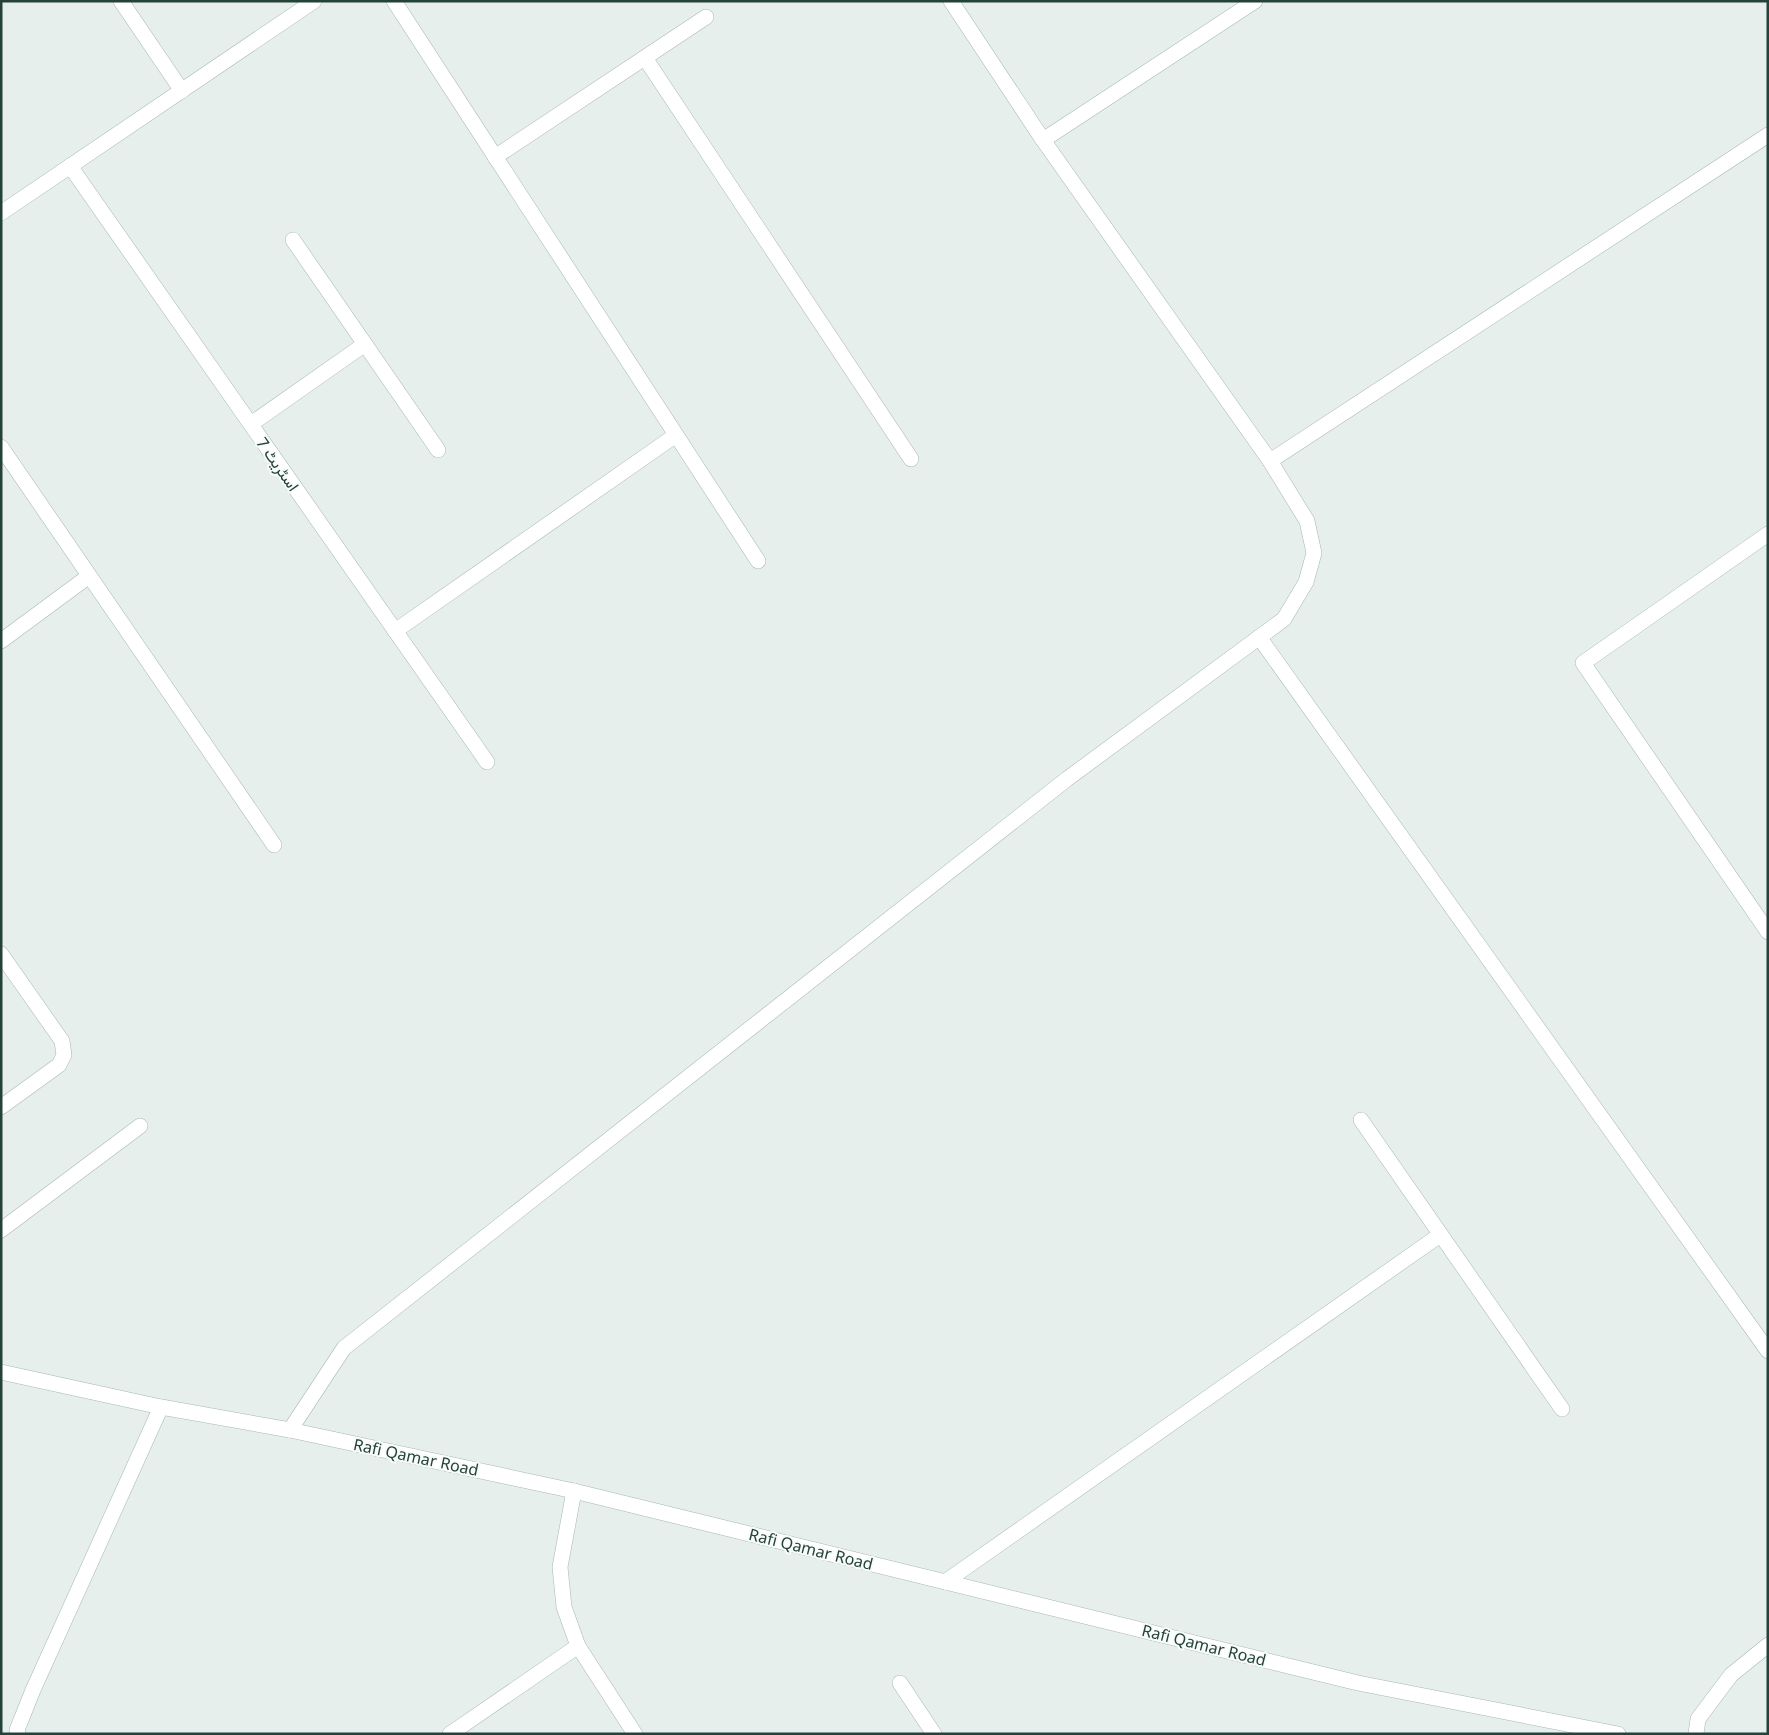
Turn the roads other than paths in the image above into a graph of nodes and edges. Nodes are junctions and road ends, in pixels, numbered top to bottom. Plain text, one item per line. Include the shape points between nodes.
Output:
1 (121, 1) edge
2 (314, 1) edge
3 (394, 1) edge
4 (951, 1) edge
5 (1255, 1) edge
6 (706, 17) dead end
7 (645, 58) junction
8 (182, 91) junction
9 (1768, 135) edge
10 (1043, 140) junction
11 (495, 157) junction
12 (70, 166) junction
13 (1, 213) edge
14 (293, 240) dead end
15 (365, 344) junction
16 (251, 424) junction
17 (676, 435) junction
18 (1, 447) edge
19 (438, 450) dead end
20 (911, 459) dead end
21 (1270, 461) junction
22 (1768, 534) edge
23 (758, 561) dead end
24 (89, 576) junction
25 (395, 630) junction
26 (1259, 637) junction
27 (1, 640) edge
28 (487, 762) dead end
29 (274, 845) dead end
30 (1768, 932) edge
31 (1, 954) edge
32 (1, 1107) edge
33 (1360, 1120) dead end
34 (140, 1126) dead end
35 (1, 1230) edge
36 (1440, 1235) junction
37 (1768, 1351) edge
38 (1, 1372) edge
39 (161, 1407) junction
40 (1562, 1409) dead end
41 (290, 1430) junction
42 (574, 1491) junction
43 (945, 1582) junction
44 (1768, 1645) edge
45 (578, 1646) junction
46 (900, 1682) dead end
47 (16, 1733) edge
48 (450, 1734) edge
49 (635, 1734) edge
50 (934, 1734) edge
51 (1618, 1734) edge
52 (1696, 1734) edge

1 - 8 street
2 - 8 street
3 - 11 street
4 - 10 street
5 - 10 street
6 - 7 street
7 - 11 street
7 - 20 street
8 - 12 street
9 - 21 street
10 - 21 street
11 - 17 street
12 - 13 street
12 - 16 street, اسٹریٹ 7
14 - 15 street
15 - 16 street
15 - 19 street
16 - 25 street, اسٹریٹ 7
17 - 23 street
17 - 25 street
18 - 24 street
21 - 26 street via 1307,521 1314,553 1306,582 1284,619
22 - 30 street via 1583,662
24 - 27 street
24 - 29 street
25 - 28 street, اسٹریٹ 7
26 - 37 street
26 - 41 street via 1067,779 344,1348
31 - 32 street via 62,1042 64,1055 59,1065
33 - 36 street
34 - 35 street
36 - 40 street
36 - 43 street
38 - 39 street, Rafi Qamar Road
39 - 41 street, Rafi Qamar Road
39 - 47 street
41 - 42 street, Rafi Qamar Road
42 - 43 street, Rafi Qamar Road
42 - 45 street via 560,1567 564,1607
43 - 51 street, Rafi Qamar Road via 1358,1683
44 - 52 street via 1731,1675 1698,1720
45 - 48 street
45 - 49 street
46 - 50 street

